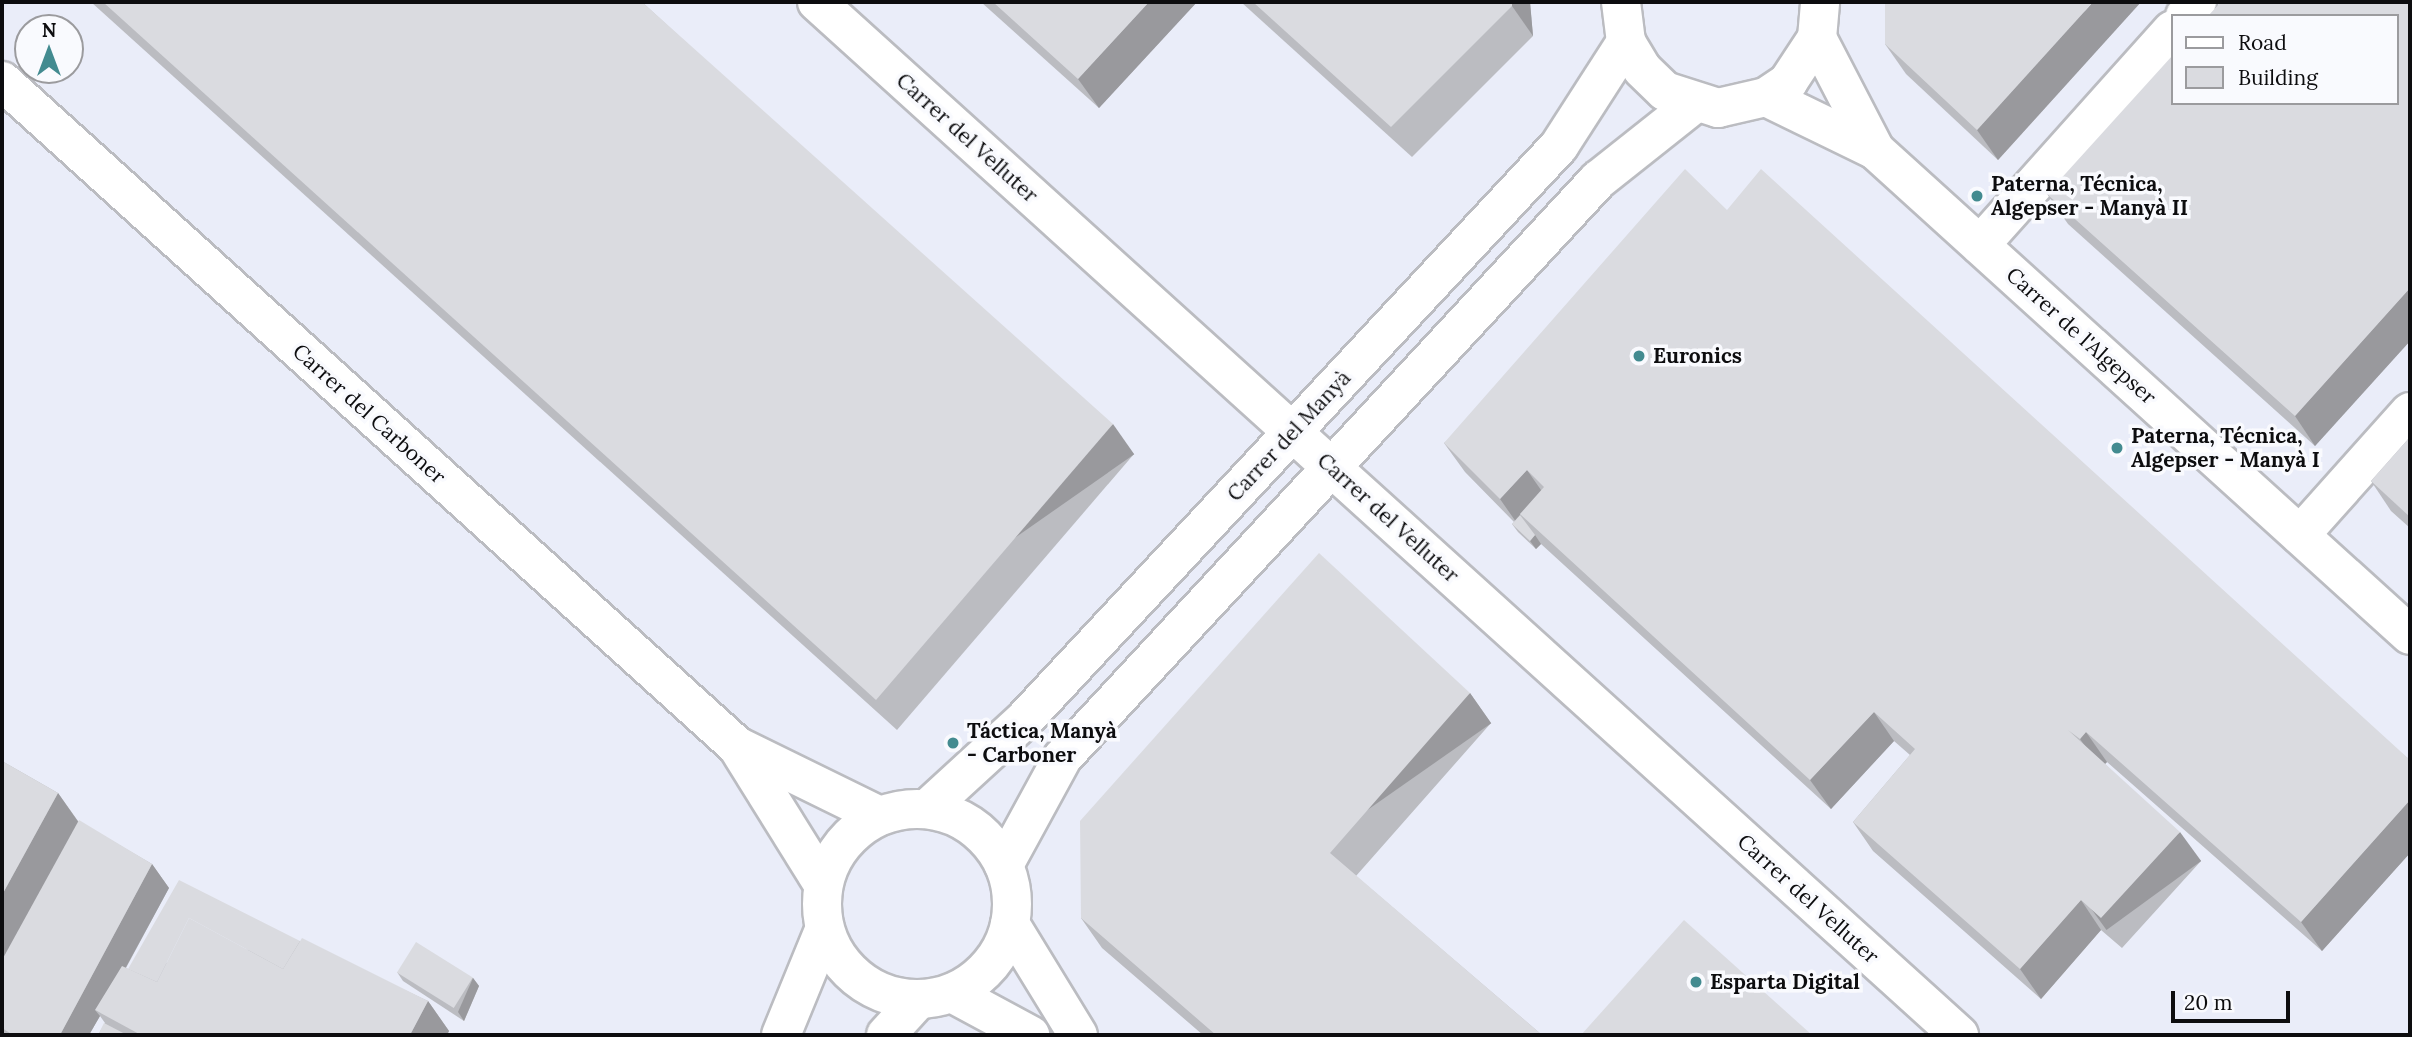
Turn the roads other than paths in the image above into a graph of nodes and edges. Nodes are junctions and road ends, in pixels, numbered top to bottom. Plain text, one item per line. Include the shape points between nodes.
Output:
1 (817, 2) edge
2 (1621, 2) edge
3 (1819, 20) edge
4 (2170, 32) edge
5 (1626, 42) junction
6 (2, 81) edge
7 (1766, 97) junction
8 (1694, 104) junction
9 (1875, 150) junction
10 (1980, 244) junction
11 (2410, 412) edge
12 (1292, 432) junction
13 (1331, 467) junction
14 (2300, 535) junction
15 (2410, 635) edge
16 (737, 746) junction
17 (927, 809) junction
18 (880, 816) junction
19 (1004, 864) junction
20 (823, 884) junction
21 (1010, 925) junction
22 (824, 930) junction
23 (935, 996) junction
24 (781, 1035) edge
25 (886, 1035) edge
26 (1030, 1035) edge
27 (1078, 1035) edge
28 (1959, 1035) edge

1 - 12 street, Carrer del Velluter
2 - 5 street
3 - 7 street via 1788,82
3 - 9 street
4 - 10 street
5 - 8 street via 1642,69 1665,91
5 - 12 street, Carrer del Manyà via 1559,146
6 - 16 street, Carrer del Carboner
7 - 8 street via 1718,108
7 - 9 street
8 - 13 street via 1598,180
9 - 10 street, Carrer de l'Algepser
10 - 14 street, Carrer de l'Algepser
11 - 14 street
12 - 13 street, Carrer del Velluter
12 - 17 street, Carrer del Manyà via 1024,720
13 - 19 street via 1063,757
13 - 28 street, Carrer del Velluter
14 - 15 street, Carrer de l'Algepser
16 - 18 street, Carrer del Carboner
16 - 20 street, Carrer del Carboner
17 - 18 street
17 - 19 street via 959,818 986,838
18 - 20 street via 847,839
19 - 21 street via 1012,894
20 - 22 street
21 - 23 street via 992,961
21 - 27 street
22 - 23 street via 838,959 859,981
22 - 24 street
23 - 25 street
23 - 26 street

